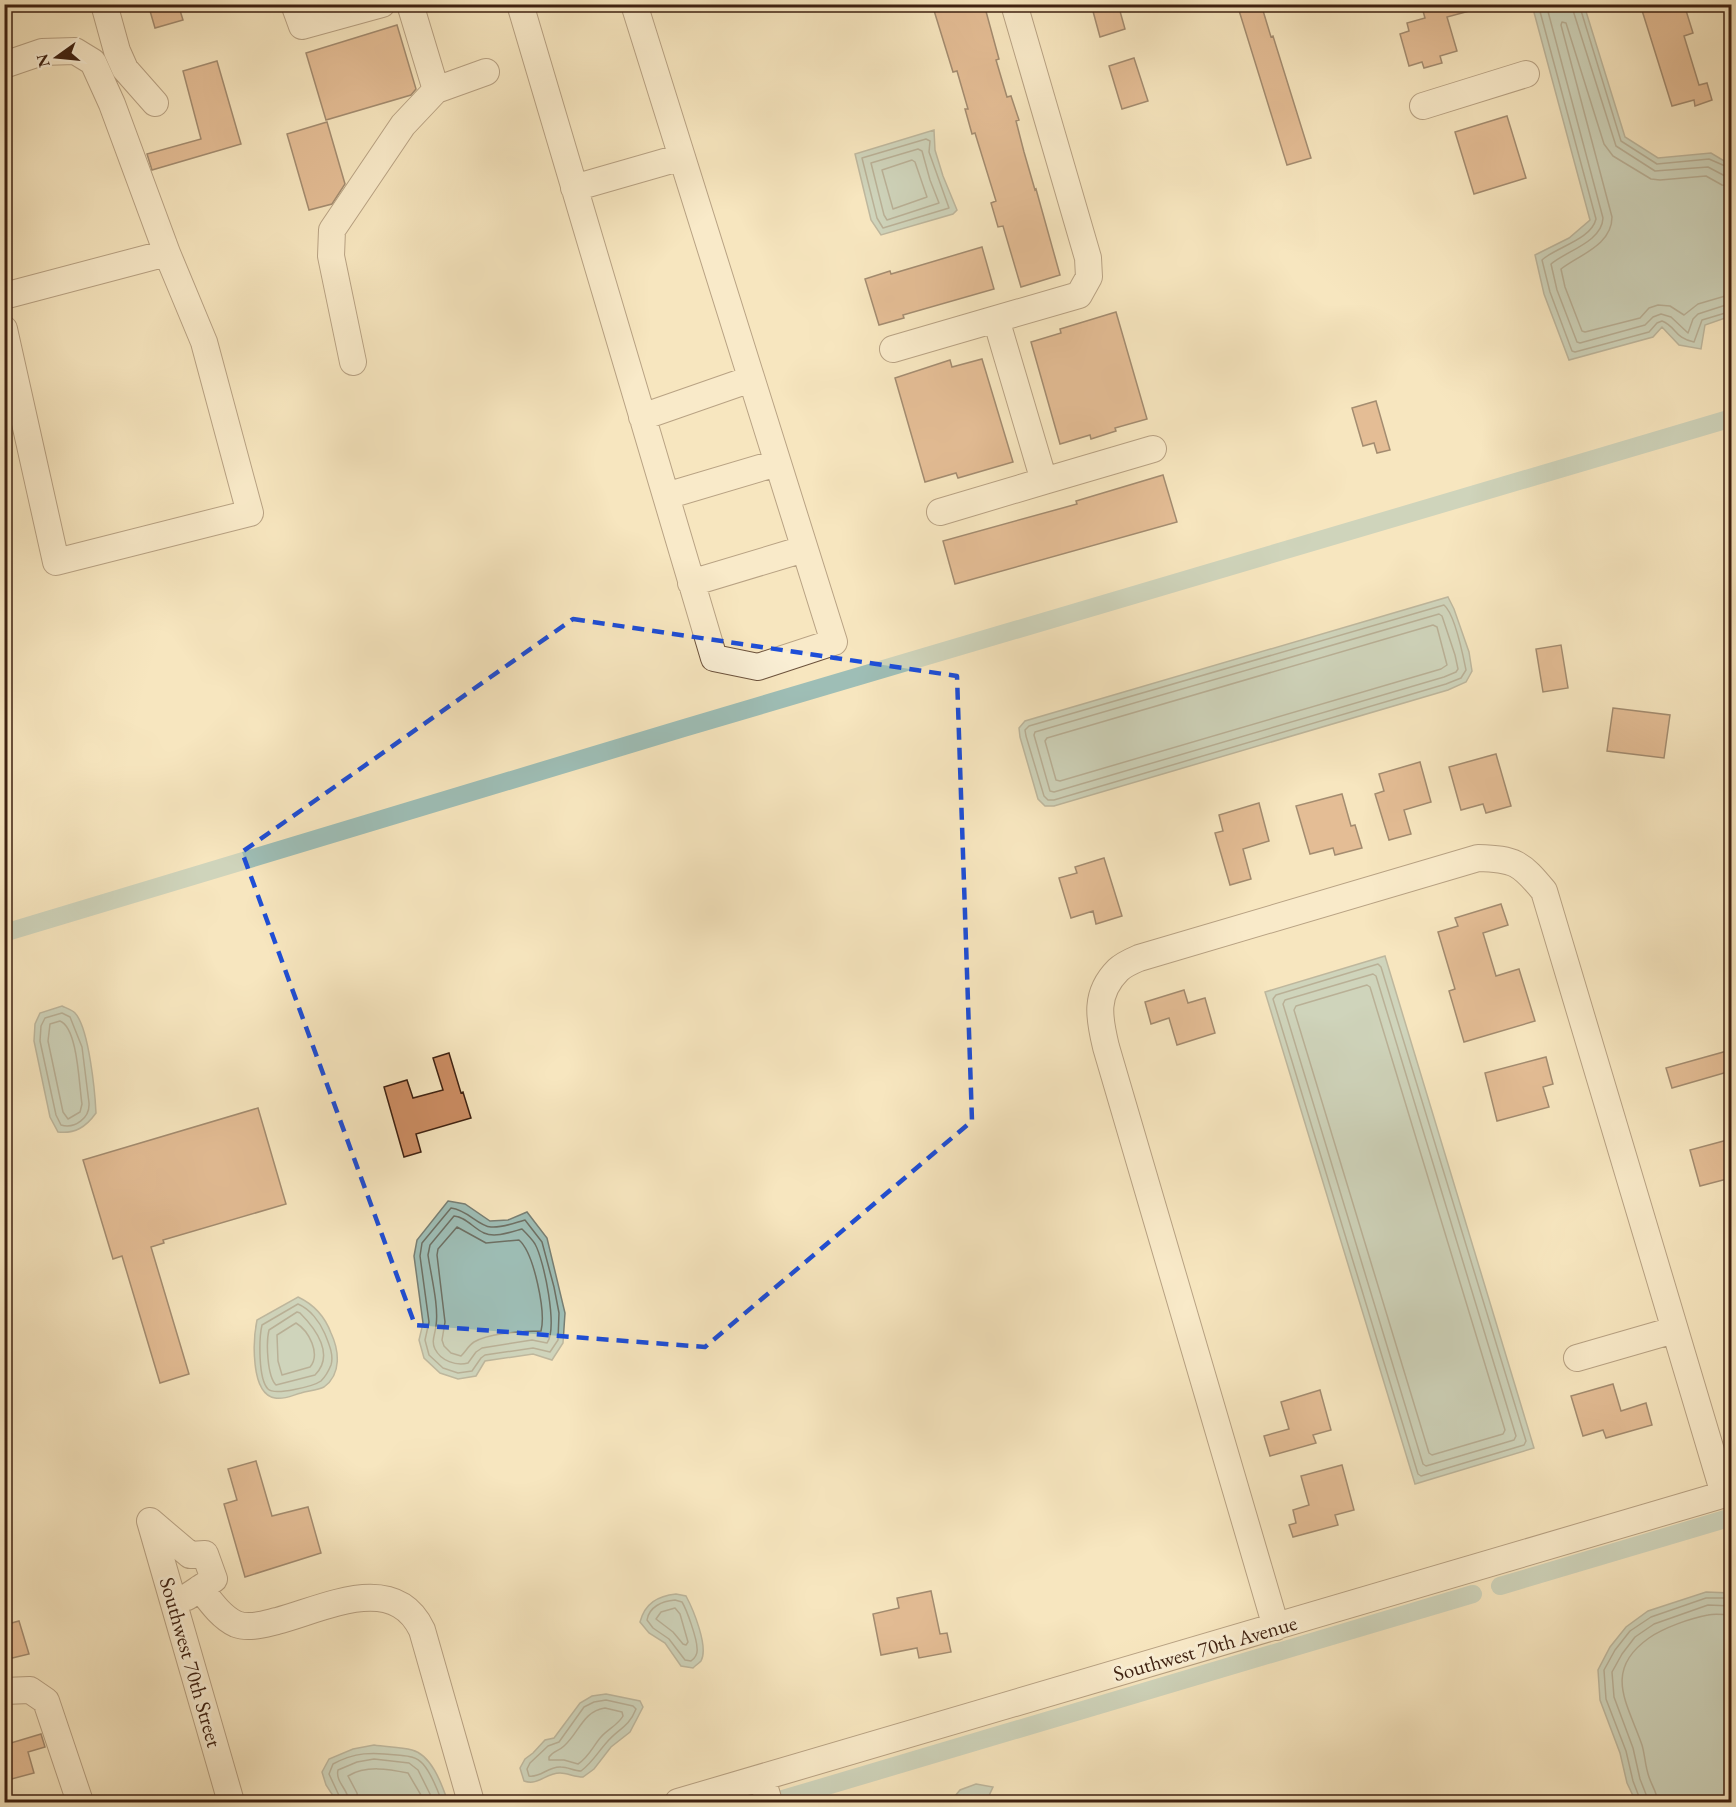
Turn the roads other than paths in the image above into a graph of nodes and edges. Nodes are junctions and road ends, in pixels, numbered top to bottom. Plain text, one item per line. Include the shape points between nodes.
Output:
1 (104, 4) edge
2 (294, 4) edge
3 (382, 4) edge
4 (410, 4) edge
5 (520, 4) edge
6 (634, 4) edge
7 (1014, 4) edge
8 (350, 8) edge
9 (4, 65) edge
10 (486, 72) dead end
11 (1526, 74) dead end
12 (436, 90) junction
13 (155, 103) dead end
14 (1423, 106) dead end
15 (682, 158) junction
16 (574, 188) junction
17 (167, 253) junction
18 (4, 296) edge
19 (996, 319) junction
20 (4, 329) edge
21 (893, 349) dead end
22 (353, 362) dead end
23 (751, 379) junction
24 (642, 417) junction
25 (1153, 449) dead end
26 (777, 463) junction
27 (1044, 481) junction
28 (666, 496) junction
29 (940, 512) dead end
30 (804, 549) junction
31 (692, 583) junction
32 (1674, 1330) junction
33 (1577, 1358) dead end
34 (1727, 1493) edge
35 (200, 1588) junction
36 (175, 1606) junction
37 (1276, 1627) junction
38 (4, 1691) edge
39 (762, 1778) junction
40 (80, 1803) edge
41 (231, 1803) edge
42 (471, 1803) edge
43 (678, 1803) edge
44 (769, 1803) edge

1 - 13 street via 125,69
2 - 8 street via 302,26
3 - 8 street
4 - 12 street
5 - 16 street
6 - 15 street
7 - 19 street via 1088,258 1089,277 1079,295
9 - 17 street via 42,52 75,51 93,62
10 - 12 street
11 - 14 street
12 - 22 street via 403,125 332,230 331,256
15 - 16 street
15 - 23 street
16 - 24 street
17 - 18 street
17 - 20 street via 204,342 250,513 56,562
19 - 21 street
19 - 27 street
23 - 24 street
23 - 26 street
24 - 28 street
25 - 27 street
26 - 28 street
26 - 30 street
27 - 29 street
28 - 31 street
30 - 31 street
30 - 31 street via 834,642 758,667 714,658
32 - 33 street
32 - 34 street
32 - 37 street via 1544,891 1527,870 1506,858 1478,858 1138,958 1118,970 1102,993 1099,1017 1106,1047
34 - 37 street, Southwest 70th Avenue
35 - 36 street
35 - 36 street, Southwest 70th Street via 214,1579 206,1554 190,1555 150,1521
35 - 42 street via 218,1611 235,1623 248,1626 368,1597 386,1598 409,1612 422,1630
36 - 41 street, Southwest 70th Street
37 - 39 street, Southwest 70th Avenue
38 - 40 street via 30,1690 46,1701
39 - 43 street, Southwest 70th Avenue
39 - 44 street

